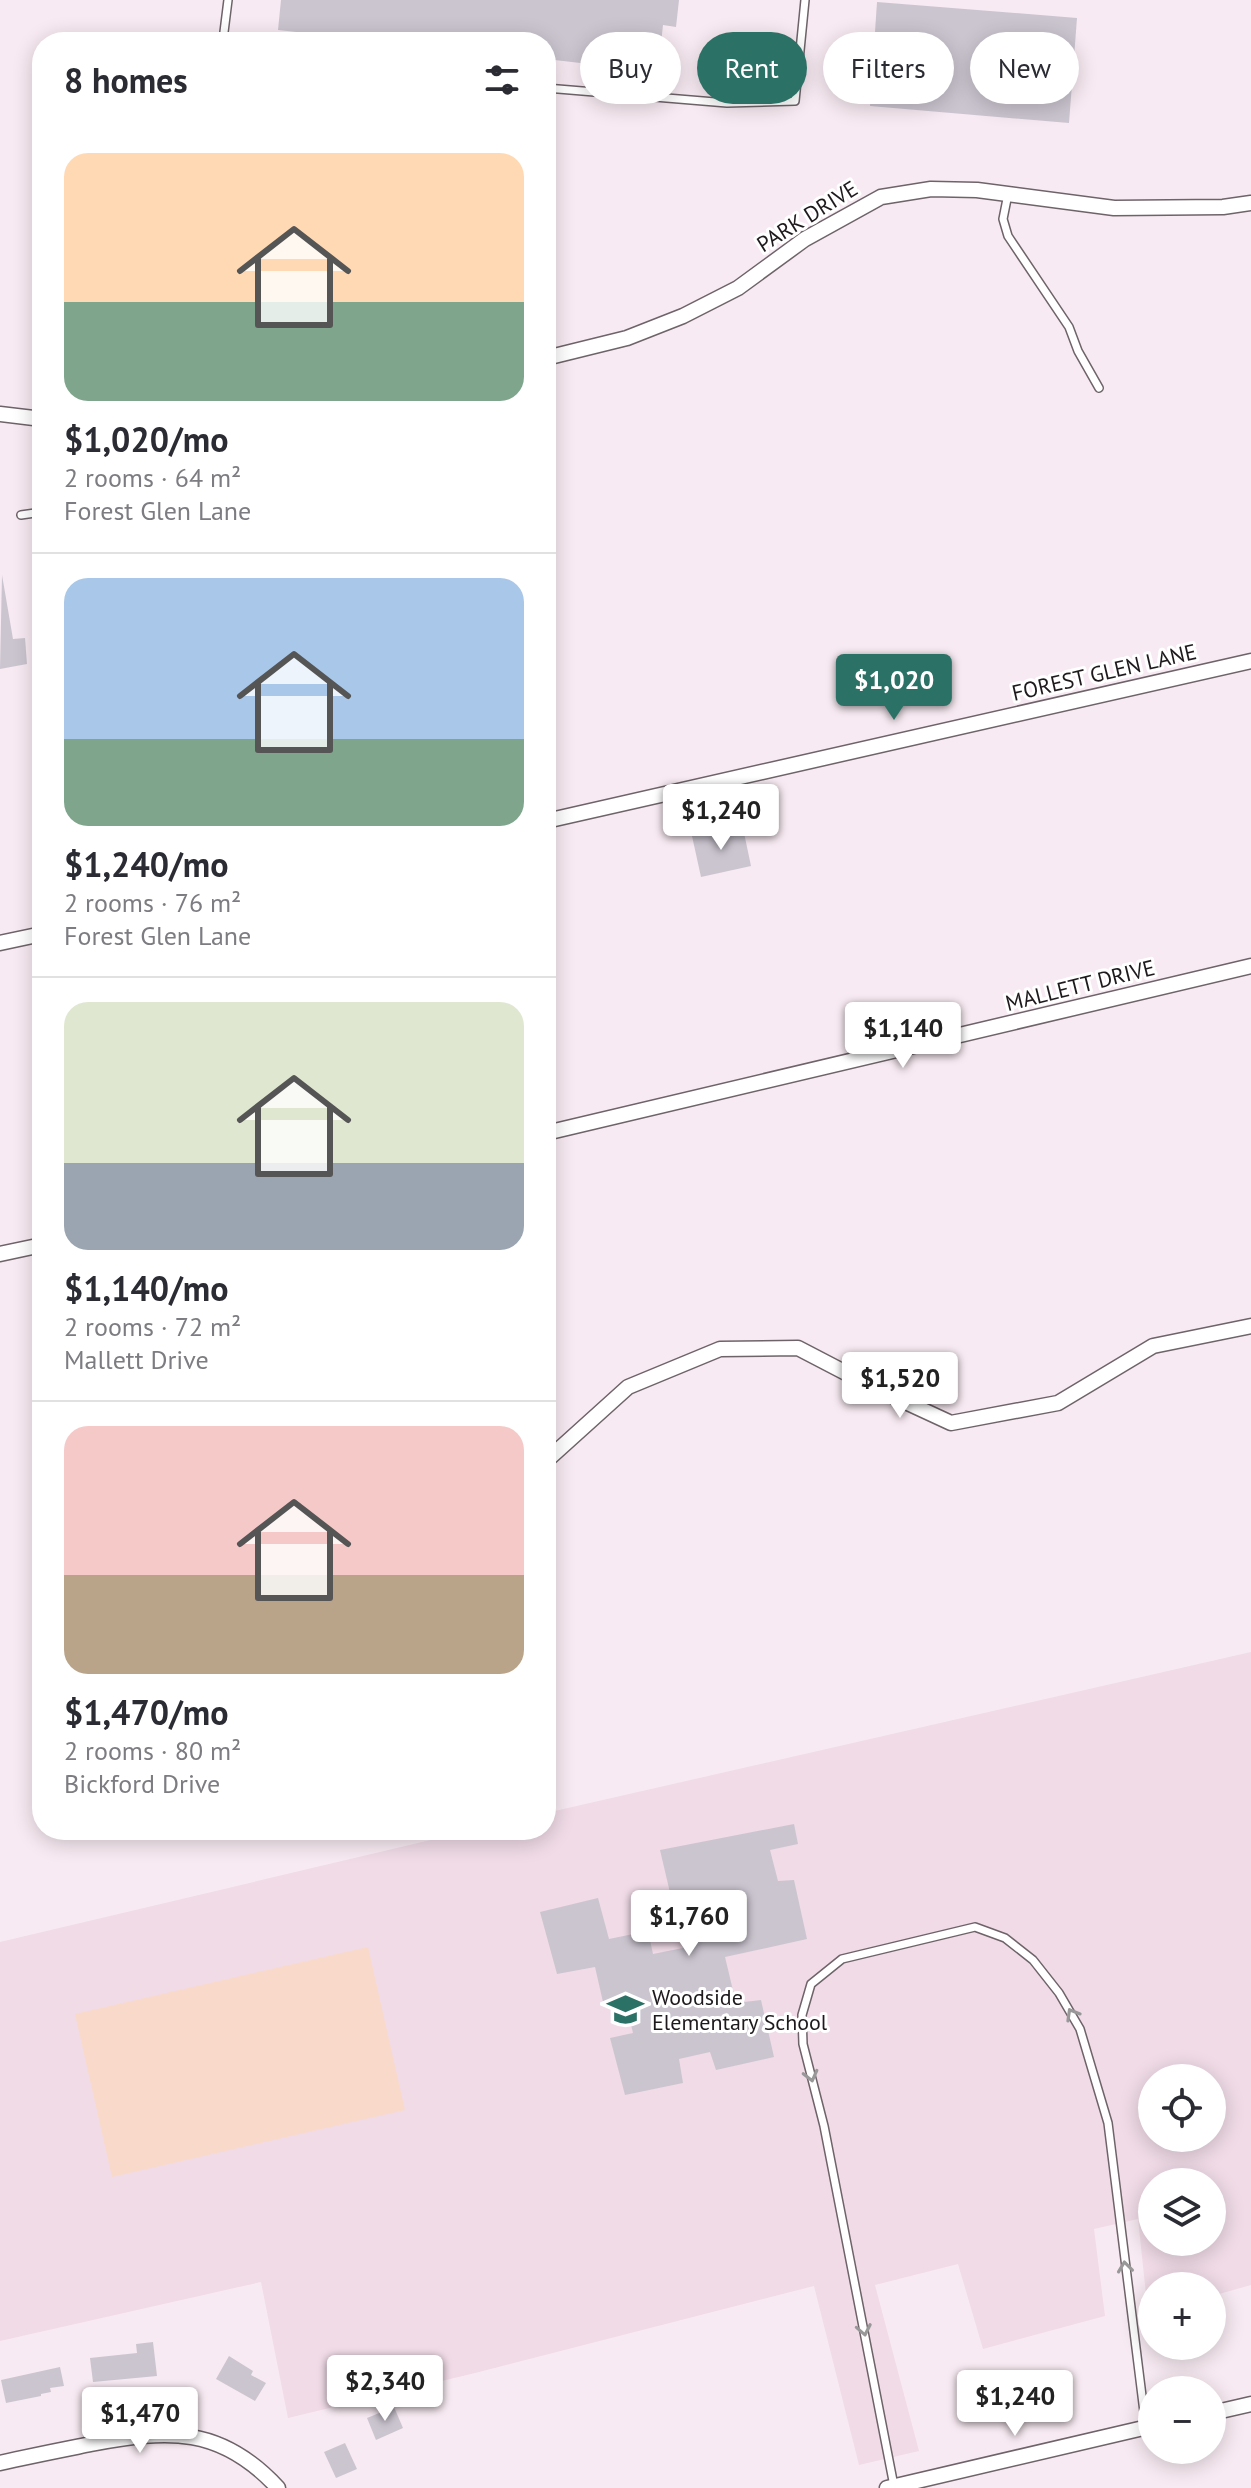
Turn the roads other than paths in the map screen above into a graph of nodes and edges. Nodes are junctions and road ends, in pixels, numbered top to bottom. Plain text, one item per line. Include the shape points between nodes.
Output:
1 (228, 0) edge
2 (805, 0) edge
3 (224, 32) edge
4 (556, 89) edge
5 (1008, 194) junction
6 (1251, 203) edge
7 (556, 356) edge
8 (1099, 388) dead end
9 (0, 414) edge
10 (32, 418) edge
11 (32, 513) edge
12 (21, 515) dead end
13 (1251, 661) edge
14 (556, 819) edge
15 (32, 936) edge
16 (0, 943) edge
17 (1251, 966) edge
18 (556, 1131) edge
19 (32, 1247) edge
20 (0, 1254) edge
21 (1251, 1326) edge
22 (556, 1447) edge
23 (1142, 2376) edge
24 (1251, 2404) edge
25 (1226, 2410) edge
26 (1138, 2430) edge
27 (0, 2463) edge
28 (890, 2487) edge
29 (278, 2488) edge

1 - 3 lane
2 - 4 lane via 795,101 727,103
5 - 6 street, PARK DRIVE via 1114,208
5 - 7 street, PARK DRIVE via 931,189 881,197 805,239 738,288 683,316 627,338
5 - 8 lane via 1003,219 1008,236 1069,327
9 - 10 street
11 - 12 lane
13 - 14 street, FOREST GLEN LANE
15 - 16 street
17 - 18 street, MALLETT DRIVE
19 - 20 street
21 - 22 street via 1153,1346 1058,1403 951,1423 798,1348 720,1349 628,1387
23 -> 28 lane via 1108,2123 1080,2029 1059,1993 1033,1960 1005,1938 975,1927 842,1959 811,1984 802,2015 803,2044 824,2126
24 - 25 street
26 - 28 street
27 - 29 street via 124,2438 175,2434 200,2438 244,2457

